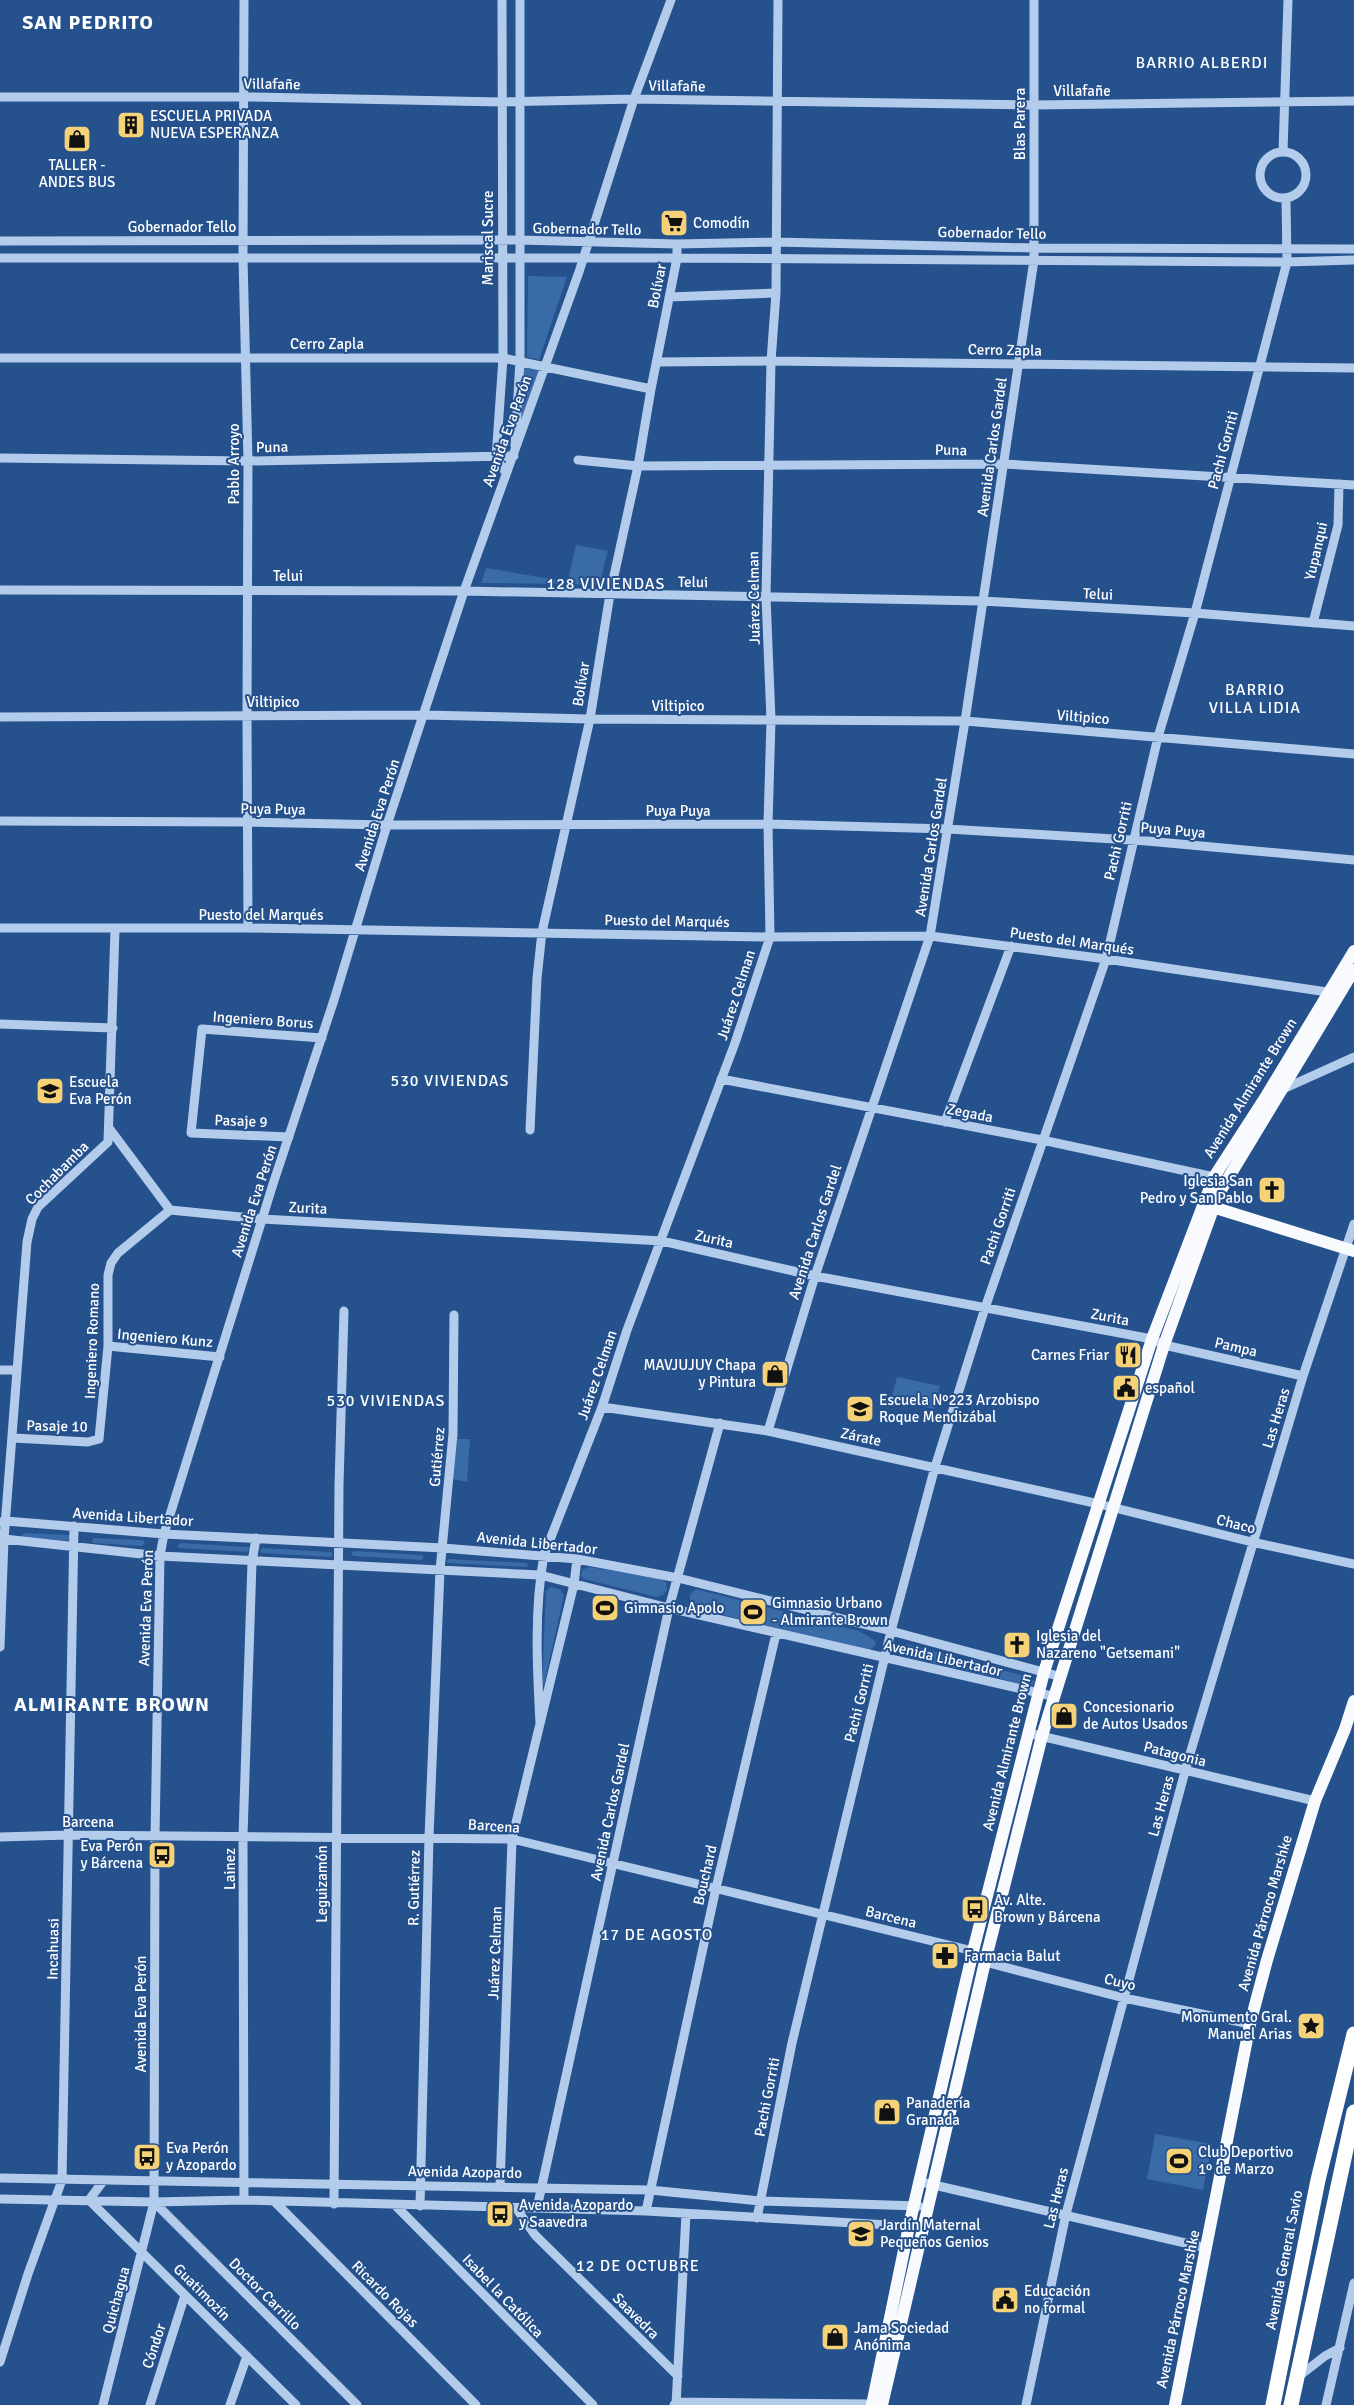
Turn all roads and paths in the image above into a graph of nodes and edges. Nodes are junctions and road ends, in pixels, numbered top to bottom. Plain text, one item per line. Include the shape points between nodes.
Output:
1 (244, 0) edge
2 (502, 0) edge
3 (520, 0) edge
4 (671, 0) edge
5 (778, 0) edge
6 (1034, 0) edge
7 (1288, 0) edge
8 (0, 97) edge
9 (244, 98) junction
10 (634, 99) junction
11 (520, 101) junction
12 (1286, 101) junction
13 (1354, 101) edge
14 (501, 102) junction
15 (778, 102) junction
16 (1033, 105) junction
17 (1283, 152) junction
18 (1286, 199) junction
19 (244, 240) junction
20 (502, 240) junction
21 (519, 240) junction
22 (0, 241) edge
23 (775, 242) junction
24 (588, 243) junction
25 (677, 244) junction
26 (1034, 248) junction
27 (1354, 249) edge
28 (1288, 250) junction
29 (0, 258) edge
30 (243, 258) junction
31 (501, 258) junction
32 (520, 258) junction
33 (584, 258) junction
34 (677, 258) junction
35 (776, 258) junction
36 (1034, 260) junction
37 (1354, 260) edge
38 (1287, 262) junction
39 (776, 293) junction
40 (669, 297) junction
41 (247, 357) junction
42 (0, 358) edge
43 (503, 358) junction
44 (520, 360) junction
45 (771, 361) junction
46 (657, 362) junction
47 (1018, 364) junction
48 (1260, 366) junction
49 (545, 367) junction
50 (1354, 368) edge
51 (651, 389) junction
52 (514, 456) junction
53 (0, 458) edge
54 (496, 458) junction
55 (578, 460) dead end
56 (248, 461) junction
57 (1004, 464) junction
58 (769, 465) junction
59 (638, 466) junction
60 (506, 473) junction
61 (1230, 477) junction
62 (1339, 484) junction
63 (1354, 485) edge
64 (0, 590) edge
65 (248, 590) junction
66 (464, 590) junction
67 (610, 594) junction
68 (766, 597) junction
69 (982, 601) junction
70 (1195, 613) junction
71 (1314, 623) junction
72 (1354, 626) edge
73 (246, 715) junction
74 (424, 715) junction
75 (0, 716) edge
76 (590, 719) junction
77 (771, 720) junction
78 (965, 721) junction
79 (1158, 737) junction
80 (1354, 754) edge
81 (0, 821) edge
82 (248, 822) junction
83 (768, 824) junction
84 (387, 825) junction
85 (565, 825) junction
86 (948, 829) junction
87 (1132, 840) junction
88 (1354, 860) edge
89 (0, 928) edge
90 (248, 928) junction
91 (115, 929) junction
92 (355, 930) junction
93 (542, 932) junction
94 (930, 936) junction
95 (770, 937) junction
96 (1011, 946) junction
97 (1354, 951) edge
98 (1106, 958) junction
99 (1354, 970) edge
100 (1334, 993) junction
101 (0, 1024) edge
102 (113, 1028) junction
103 (322, 1038) junction
104 (1354, 1057) edge
105 (721, 1079) junction
106 (1282, 1090) junction
107 (1265, 1098) junction
108 (871, 1108) junction
109 (945, 1122) junction
110 (109, 1128) junction
111 (530, 1130) dead end
112 (191, 1133) joint
113 (289, 1137) junction
114 (1042, 1140) junction
115 (1214, 1177) junction
116 (1227, 1180) junction
117 (1208, 1205) junction
118 (170, 1210) junction
119 (262, 1219) junction
120 (1354, 1224) edge
121 (662, 1241) junction
122 (1350, 1250) edge
123 (815, 1276) junction
124 (985, 1308) junction
125 (344, 1310) dead end
126 (454, 1315) dead end
127 (1158, 1342) junction
128 (108, 1346) junction
129 (220, 1357) junction
130 (0, 1370) edge
131 (17, 1370) junction
132 (1303, 1376) junction
133 (602, 1407) junction
134 (720, 1423) junction
135 (768, 1431) junction
136 (13, 1438) junction
137 (99, 1439) joint
138 (935, 1467) junction
139 (1099, 1504) junction
140 (1112, 1508) junction
141 (3, 1521) edge
142 (74, 1526) junction
143 (164, 1534) junction
144 (2, 1537) edge
145 (256, 1538) junction
146 (340, 1542) junction
147 (1252, 1542) junction
148 (74, 1548) junction
149 (443, 1548) junction
150 (544, 1555) junction
151 (160, 1556) junction
152 (577, 1559) junction
153 (252, 1562) junction
154 (1354, 1564) edge
155 (340, 1565) junction
156 (440, 1570) junction
157 (540, 1575) junction
158 (678, 1578) junction
159 (574, 1584) junction
160 (669, 1608) junction
161 (891, 1630) junction
162 (776, 1634) junction
163 (0, 1647) edge
164 (884, 1658) junction
165 (1044, 1672) junction
166 (1058, 1676) junction
167 (1038, 1694) junction
168 (1052, 1696) junction
169 (1354, 1701) edge
170 (540, 1723) junction
171 (1028, 1732) junction
172 (1042, 1736) junction
173 (1185, 1772) junction
174 (1315, 1801) junction
175 (69, 1835) junction
176 (155, 1836) junction
177 (243, 1836) junction
178 (336, 1836) junction
179 (0, 1837) edge
180 (430, 1837) junction
181 (512, 1839) junction
182 (613, 1863) junction
183 (716, 1888) junction
184 (822, 1914) junction
185 (973, 1951) junction
186 (985, 1962) junction
187 (1124, 1998) junction
188 (1250, 2024) junction
189 (1354, 2034) edge
190 (1354, 2112) edge
191 (0, 2178) edge
192 (62, 2180) junction
193 (104, 2180) junction
194 (154, 2181) junction
195 (245, 2181) junction
196 (921, 2182) junction
197 (335, 2183) junction
198 (420, 2185) junction
199 (934, 2185) junction
200 (500, 2187) junction
201 (542, 2188) junction
202 (650, 2190) junction
203 (0, 2199) edge
204 (53, 2200) junction
205 (89, 2200) junction
206 (244, 2200) junction
207 (760, 2201) junction
208 (154, 2202) junction
209 (275, 2202) junction
210 (334, 2204) junction
211 (395, 2205) junction
212 (420, 2206) junction
213 (914, 2206) junction
214 (929, 2206) junction
215 (516, 2208) junction
216 (538, 2208) junction
217 (646, 2211) junction
218 (686, 2214) junction
219 (1066, 2214) junction
220 (758, 2218) junction
221 (909, 2226) junction
222 (924, 2227) junction
223 (1207, 2248) junction
224 (142, 2253) junction
225 (1354, 2283) edge
226 (185, 2295) junction
227 (1340, 2348) junction
228 (247, 2356) junction
229 (0, 2362) edge
230 (678, 2376) junction
231 (1298, 2378) junction
232 (675, 2404) edge
233 (103, 2405) edge
234 (150, 2405) edge
235 (230, 2405) edge
236 (296, 2405) edge
237 (357, 2405) edge
238 (476, 2405) edge
239 (593, 2405) edge
240 (875, 2405) edge
241 (1026, 2405) edge
242 (1175, 2405) edge
243 (1273, 2405) edge
244 (1291, 2405) edge
245 (1326, 2405) edge

1 - 9 street, Pablo Arroyo
2 - 14 street, Mariscal Sucre
3 - 11 street, Mariscal Sucre
4 - 10 street, Avenida Eva Perón
5 - 15 street
6 - 16 street, Blas Parera
7 - 12 street
8 - 9 street, Villafañe
9 - 14 street, Villafañe
9 - 19 street, Pablo Arroyo
10 - 11 street, Villafañe
10 - 15 street, Villafañe
10 - 24 street, Avenida Eva Perón
11 - 14 street, Villafañe
11 - 21 street, Mariscal Sucre
12 - 13 street, Villafañe
12 - 16 street, Villafañe
12 - 17 street
14 - 20 street, Mariscal Sucre
15 - 16 street, Villafañe
15 - 23 street
16 - 26 street, Blas Parera
17 - 18 street via 1291,153 1302,162 1306,177 1300,192
17 - 18 street via 1269,156 1259,175 1264,190
18 - 28 street, Pachi Gorriti
19 - 20 street, Gobernador Tello
19 - 22 street, Gobernador Tello
19 - 30 street, Pablo Arroyo
20 - 21 street, Gobernador Tello
20 - 31 street, Mariscal Sucre
21 - 24 street, Gobernador Tello
21 - 32 street, Mariscal Sucre
23 - 25 street, Gobernador Tello
23 - 26 street, Gobernador Tello
23 - 35 street, Juárez Celman
24 - 25 street, Gobernador Tello
24 - 33 street, Avenida Eva Perón
25 - 34 street, Bolívar
26 - 28 street, Gobernador Tello
26 - 36 street, Avenida Carlos Gardel
27 - 28 street, Gobernador Tello
28 - 38 street, Pachi Gorriti
29 - 30 street, Gobernador Tello
30 - 31 street, Gobernador Tello
30 - 41 street, Pablo Arroyo
31 - 32 street, Gobernador Tello
31 - 43 street, Mariscal Sucre
32 - 33 street, Gobernador Tello
32 - 44 street, Mariscal Sucre
33 - 34 street, Gobernador Tello
33 - 49 street, Avenida Eva Perón
34 - 35 street, Gobernador Tello
34 - 40 street, Bolívar
35 - 36 street, Gobernador Tello
35 - 39 street, Juárez Celman
36 - 38 street, Gobernador Tello
36 - 47 street, Avenida Carlos Gardel
37 - 38 street, Gobernador Tello
38 - 48 street, Pachi Gorriti
39 - 40 street
39 - 45 street, Juárez Celman
40 - 46 street, Bolívar
41 - 42 street, Cerro Zapla
41 - 43 street, Cerro Zapla
41 - 56 street, Pablo Arroyo
43 - 44 street, Cerro Zapla
43 - 54 street, Mariscal Sucre
44 - 49 street, Cerro Zapla
44 - 52 street, Mariscal Sucre
45 - 46 street, Cerro Zapla
45 - 47 street, Cerro Zapla
45 - 58 street, Juárez Celman
46 - 51 street, Bolívar
47 - 48 street, Cerro Zapla
47 - 57 street, Avenida Carlos Gardel
48 - 50 street, Cerro Zapla
48 - 61 street, Pachi Gorriti
49 - 51 street, Cerro Zapla
49 - 52 street, Avenida Eva Perón
51 - 59 street, Bolívar
52 - 54 street, Puna
52 - 60 street, Avenida Eva Perón
53 - 56 street, Puna
54 - 56 street, Puna
54 - 60 street
55 - 59 street, Puna
56 - 65 street, Pablo Arroyo
57 - 58 street, Puna
57 - 61 street, Puna
57 - 69 street, Avenida Carlos Gardel
58 - 59 street, Puna
58 - 68 street, Juárez Celman
59 - 67 street, Bolívar
60 - 66 street, Avenida Eva Perón
61 - 62 street, Puna
61 - 70 street, Pachi Gorriti
62 - 63 street, Puna
62 - 71 street, Yupanqui via 1338,525
64 - 65 street, Telui
65 - 66 street, Telui
65 - 73 street, Pablo Arroyo
66 - 67 street, Telui
66 - 74 street, Avenida Eva Perón
67 - 68 street, Telui
67 - 76 street, Bolívar
68 - 69 street, Telui
68 - 77 street, Juárez Celman
69 - 70 street, Telui
69 - 78 street, Avenida Carlos Gardel
70 - 71 street, Telui
70 - 79 street, Pachi Gorriti
71 - 72 street, Telui
73 - 74 street, Viltipico
73 - 75 street, Viltipico
73 - 82 street, Pablo Arroyo
74 - 76 street, Viltipico
74 - 84 street, Avenida Eva Perón
76 - 77 street, Viltipico
76 - 85 street, Bolívar
77 - 78 street, Viltipico
77 - 83 street, Juárez Celman
78 - 79 street, Viltipico
78 - 86 street, Avenida Carlos Gardel
79 - 80 street, Viltipico
79 - 87 street, Pachi Gorriti
81 - 82 street, Puya Puya
82 - 84 street, Puya Puya
82 - 90 street, Pablo Arroyo
83 - 85 street, Puya Puya
83 - 86 street, Puya Puya
83 - 95 street, Juárez Celman
84 - 85 street, Puya Puya
84 - 92 street, Avenida Eva Perón
85 - 93 street, Bolívar
86 - 87 street, Puya Puya
86 - 94 street, Avenida Carlos Gardel
87 - 88 street, Puya Puya
87 - 98 street, Pachi Gorriti
89 - 91 street, Puesto del Marqués
90 - 91 street, Puesto del Marqués
90 - 92 street, Puesto del Marqués
91 - 102 street, Cochabamba
92 - 93 street, Puesto del Marqués
92 - 103 street, Avenida Eva Perón
93 - 95 street, Puesto del Marqués
93 - 111 street, Bolívar
94 - 95 street, Puesto del Marqués
94 - 96 street, Puesto del Marqués
94 - 108 street, Avenida Carlos Gardel
95 - 105 street, Juárez Celman
96 - 98 street, Puesto del Marqués
96 - 109 street
97 - 100 main road, Avenida Almirante Brown
98 - 100 street, Puesto del Marqués
98 - 114 street, Pachi Gorriti
99 - 100 main road, Avenida Almirante Brown
100 - 106 main road, Avenida Almirante Brown
100 - 107 main road, Avenida Almirante Brown
101 - 102 street
102 - 110 street, Cochabamba
103 - 112 street, Ingeniero Borus via 202,1029
103 - 113 street, Avenida Eva Perón
104 - 106 street
105 - 108 street, Zegada
105 - 121 street, Juárez Celman
106 - 107 street
106 - 116 main road, Avenida Almirante Brown
107 - 115 main road, Avenida Almirante Brown
108 - 109 street, Zegada
108 - 123 street, Avenida Carlos Gardel
109 - 114 street, Zegada
110 - 118 street
110 - 131 street, Cochabamba via 108,1142 38,1207 32,1219 27,1242
112 - 113 street, Pasaje 9
113 - 119 street, Avenida Eva Perón
114 - 115 street, Zegada
114 - 124 street, Pachi Gorriti
115 - 116 street, Zegada
115 - 117 main road, Avenida Almirante Brown
116 - 117 main road, Avenida Almirante Brown
117 - 122 main road
117 - 127 main road, Avenida Almirante Brown
118 - 119 street, Zurita
118 - 128 street, Ingeniero Romano via 118,1253 112,1263 108,1275
119 - 121 street, Zurita
119 - 129 street, Avenida Eva Perón
120 - 122 street, Las Heras
121 - 123 street, Zurita
121 - 133 street, Juárez Celman via 627,1330
122 - 132 street, Las Heras
123 - 124 street, Zurita
123 - 135 street, Avenida Carlos Gardel
124 - 127 street, Zurita
124 - 138 street, Pachi Gorriti
125 - 146 street, Leguizamón
126 - 149 street, Gutiérrez via 453,1434
127 - 132 street, Pampa
127 - 139 main road, Avenida Almirante Brown
127 - 140 main road, Avenida Almirante Brown
128 - 129 street, Ingeniero Kunz
128 - 137 street, Ingeniero Romano
129 - 143 street, Avenida Eva Perón
130 - 131 street
131 - 136 street, Cochabamba
132 - 147 street, Las Heras
133 - 134 street, Zárate
133 - 150 street, Juárez Celman
134 - 135 street, Zárate
134 - 158 street, Avenida Carlos Gardel
135 - 138 street, Zárate
136 - 137 street, Pasaje 10 via 88,1442
136 - 141 street, Cochabamba
138 - 139 street, Zárate
138 - 161 street, Pachi Gorriti
139 - 140 street, Zárate
139 - 165 main road, Avenida Almirante Brown
140 - 147 street, Chaco
140 - 166 main road, Avenida Almirante Brown
141 - 142 street, Avenida Libertador
141 - 144 street, Cochabamba
142 - 143 street, Avenida Libertador
142 - 148 street, Incahuasi
143 - 145 street, Avenida Libertador
143 - 151 street, Avenida Eva Perón
144 - 148 street, Avenida Libertador
144 - 163 street, Cochabamba
145 - 146 street, Avenida Libertador
145 - 153 street, Lainez
146 - 149 street, Avenida Libertador
146 - 155 street, Leguizamón
147 - 154 street, Chaco
147 - 173 street, Las Heras
148 - 151 street, Avenida Libertador
148 - 175 street, Incahuasi
149 - 150 street, Avenida Libertador
149 - 156 street, Gutiérrez
150 - 152 street, Avenida Libertador
150 - 157 street, Juárez Celman
151 - 153 street, Avenida Libertador
151 - 176 street, Avenida Eva Perón
152 - 158 street, Avenida Libertador
152 - 159 street, Juárez Celman
153 - 155 street, Avenida Libertador
153 - 177 street, Lainez
155 - 156 street, Avenida Libertador
155 - 178 street, Leguizamón
156 - 157 street, Avenida Libertador
156 - 180 street, R. Gutiérrez
157 - 159 street, Avenida Libertador
157 - 170 street, Juárez Celman
158 - 160 street, Avenida Carlos Gardel
158 - 161 street, Avenida Libertador
159 - 160 street, Avenida Libertador
159 - 170 street, Juárez Celman
160 - 162 street, Avenida Libertador
160 - 182 street, Avenida Carlos Gardel
161 - 164 street, Pachi Gorriti
161 - 165 street, Avenida Libertador
162 - 164 street, Avenida Libertador
162 - 183 street, Bouchard
164 - 167 street, Avenida Libertador
164 - 184 street, Pachi Gorriti
165 - 166 street, Avenida Libertador
165 - 167 main road, Avenida Almirante Brown
166 - 168 main road, Avenida Almirante Brown
167 - 168 street, Avenida Libertador
167 - 171 main road, Avenida Almirante Brown
168 - 172 main road, Avenida Almirante Brown
169 - 174 main road, Avenida Párroco Marshke
170 - 181 street, Juárez Celman
171 - 172 street, Patagonia
171 - 185 main road, Avenida Almirante Brown
172 - 173 street, Patagonia
172 - 186 main road, Avenida Almirante Brown
173 - 174 street, Patagonia
173 - 187 street, Las Heras
174 - 188 main road, Avenida Párroco Marshke
175 - 176 street, Barcena
175 - 179 street, Barcena
175 - 192 street, Incahuasi
176 - 177 street, Barcena
176 - 194 street, Avenida Eva Perón
177 - 178 street, Barcena
177 - 195 street, Lainez
178 - 180 street, Barcena
178 - 197 street, Leguizamón
180 - 181 street, Barcena
180 - 198 street, R. Gutiérrez
181 - 182 street, Barcena
181 - 200 street, Juárez Celman
182 - 183 street, Barcena
182 - 201 street, Avenida Carlos Gardel
183 - 184 street, Barcena
183 - 202 street, Bouchard
184 - 185 street, Barcena
184 - 207 street, Pachi Gorriti
185 - 186 street
185 - 196 main road, Avenida Almirante Brown
186 - 187 street, Cuyo
186 - 199 main road, Avenida Almirante Brown
187 - 188 street, Cuyo
187 - 219 street, Las Heras
188 - 223 main road, Avenida Párroco Marshke
189 - 243 highway, Avenida General Savio via 1318,2180
190 - 231 highway
191 - 192 street, Avenida Azopardo
192 - 193 street, Avenida Azopardo
192 - 204 street, Incahuasi
193 - 194 street, Avenida Azopardo
193 - 205 street
194 - 195 street, Avenida Azopardo
194 - 208 street, Avenida Eva Perón
195 - 197 street, Avenida Azopardo
195 - 206 street, Lainez
196 - 199 street
196 - 213 main road, Avenida Almirante Brown
197 - 198 street, Avenida Azopardo
197 - 210 street, Leguizamón
198 - 200 street, Avenida Azopardo
198 - 212 street, R. Gutiérrez
199 - 214 main road, Avenida Almirante Brown
199 - 219 street
200 - 201 street, Avenida Azopardo
201 - 202 street, Avenida Azopardo
201 - 216 street, Avenida Carlos Gardel
202 - 207 street, Avenida Azopardo
202 - 217 street, Bouchard
203 - 204 street
204 - 205 street
204 - 229 street, Incahuasi
205 - 208 street
205 - 224 street, Guatimozín
206 - 208 street
206 - 209 street
207 - 213 street, Avenida Azopardo
207 - 220 street, Pachi Gorriti
208 - 224 street, Quichagua
208 - 237 street, Doctor Carrillo
209 - 210 street
209 - 238 street, Ricardo Rojas
210 - 211 street
211 - 212 street
211 - 239 street, Isabel la Católica
212 - 215 street
213 - 214 street, Avenida Azopardo
213 - 221 main road, Avenida Almirante Brown
214 - 222 main road, Avenida Almirante Brown
215 - 216 street
215 - 230 street, Saavedra via 535,2235
216 - 217 street
217 - 218 street
218 - 220 street
218 - 230 street
219 - 223 street
219 - 241 street, Las Heras
220 - 221 street
221 - 222 street
221 - 240 main road, Avenida Almirante Brown
222 - 240 main road, Avenida Almirante Brown
223 - 242 main road, Avenida Párroco Marshke
224 - 226 street, Guatimozín
224 - 233 street, Quichagua
225 - 227 street
226 - 228 street, Guatimozín
226 - 234 street, Cóndor
227 - 231 street
227 - 245 street
228 - 235 street
228 - 236 street, Guatimozín
230 - 232 street
231 - 244 highway
232 - 240 street

